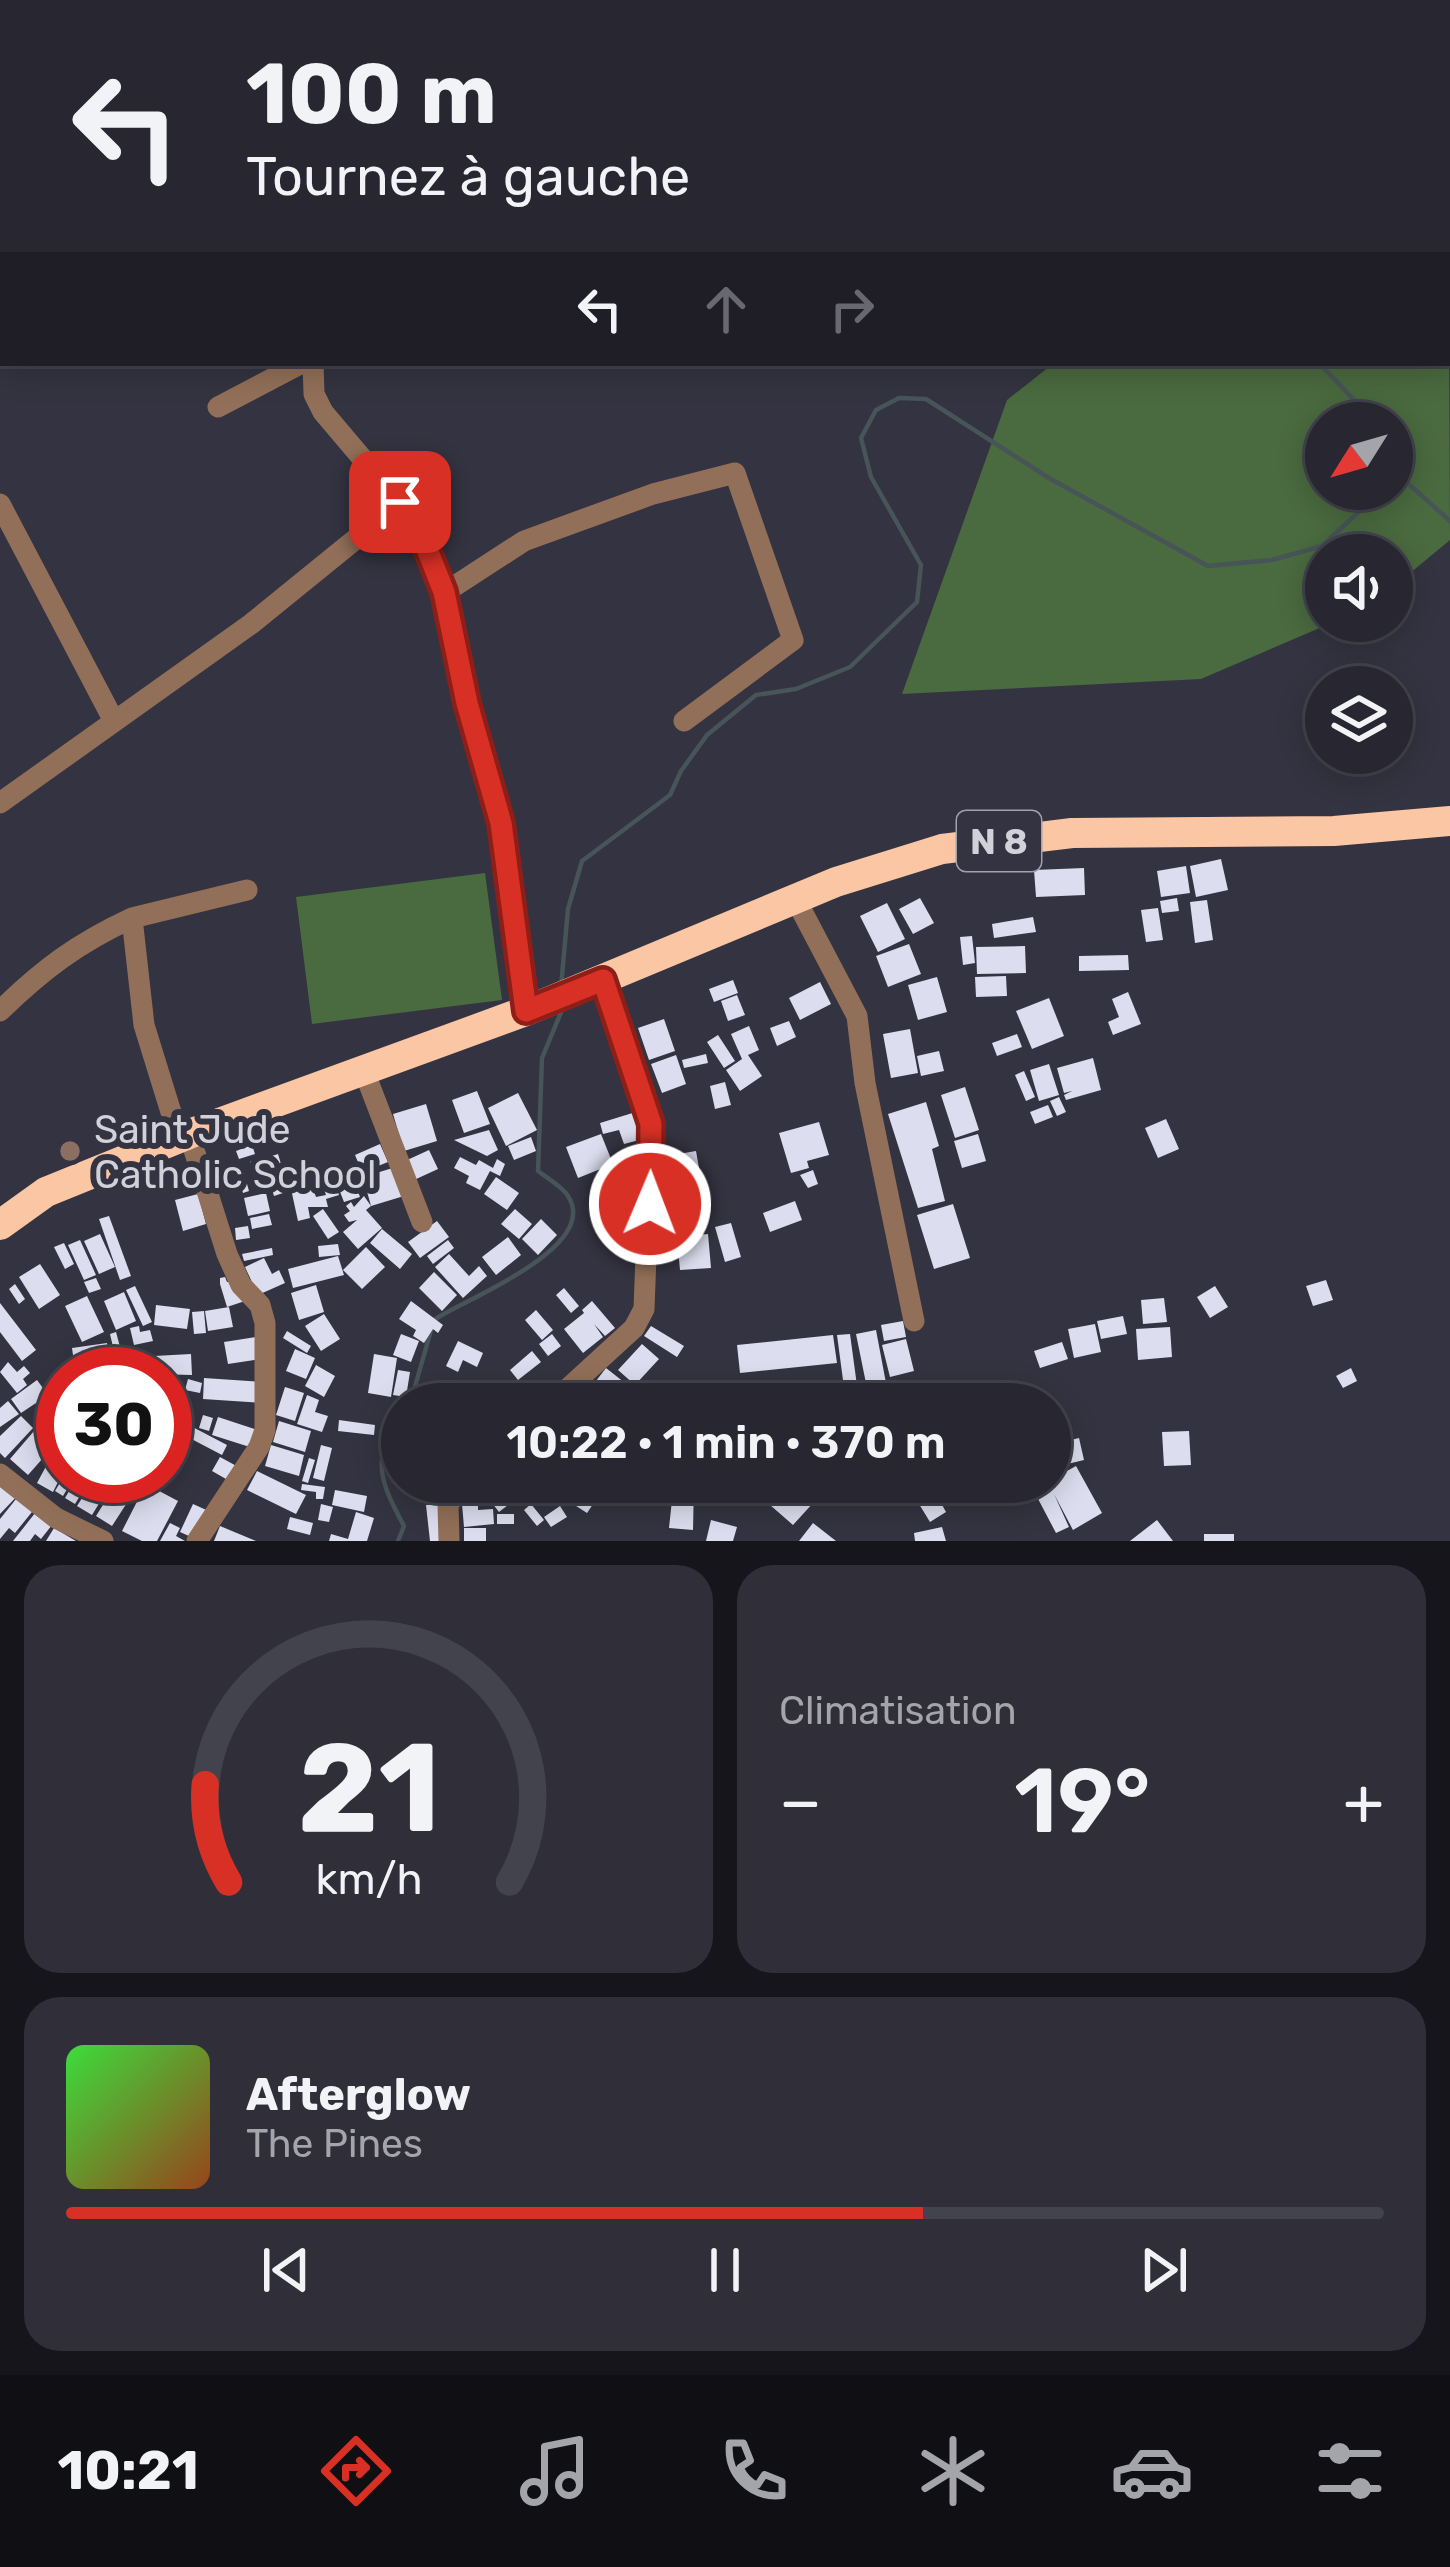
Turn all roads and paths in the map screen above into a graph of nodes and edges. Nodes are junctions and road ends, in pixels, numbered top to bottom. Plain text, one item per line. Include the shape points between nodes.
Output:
1 (296, 366) edge
2 (314, 366) edge
3 (218, 407) dead end
4 (400, 502) junction
5 (0, 504) edge
6 (444, 592) junction
7 (113, 721) junction
8 (684, 721) dead end
9 (0, 803) edge
10 (1450, 821) edge
11 (248, 890) dead end
12 (795, 898) junction
13 (132, 918) junction
14 (589, 986) junction
15 (533, 1008) junction
16 (0, 1011) edge
17 (364, 1071) junction
18 (184, 1136) junction
19 (422, 1222) dead end
20 (0, 1225) edge
21 (914, 1321) dead end
22 (574, 1383) edge
23 (0, 1474) edge
24 (449, 1503) edge
25 (104, 1541) edge
26 (197, 1541) edge
27 (449, 1541) edge

1 - 3 street
2 - 4 street via 323,412
4 - 6 street
4 - 7 street
5 - 7 street
6 - 8 street via 524,541 735,473 793,640
6 - 15 street via 501,823
7 - 9 street
10 - 12 highway, N 8 via 1334,831 1058,834 948,847
11 - 13 street
12 - 14 highway, N 8
12 - 21 street via 857,1016
13 - 16 street via 46,966
13 - 18 street via 144,1025
14 - 15 highway, N 8
14 - 22 street via 651,1124 644,1309
15 - 17 highway, N 8
17 - 18 highway, N 8
17 - 19 street
18 - 20 highway, N 8 via 46,1192
18 - 26 street via 227,1253 265,1323 265,1430
23 - 25 street
24 - 27 street

